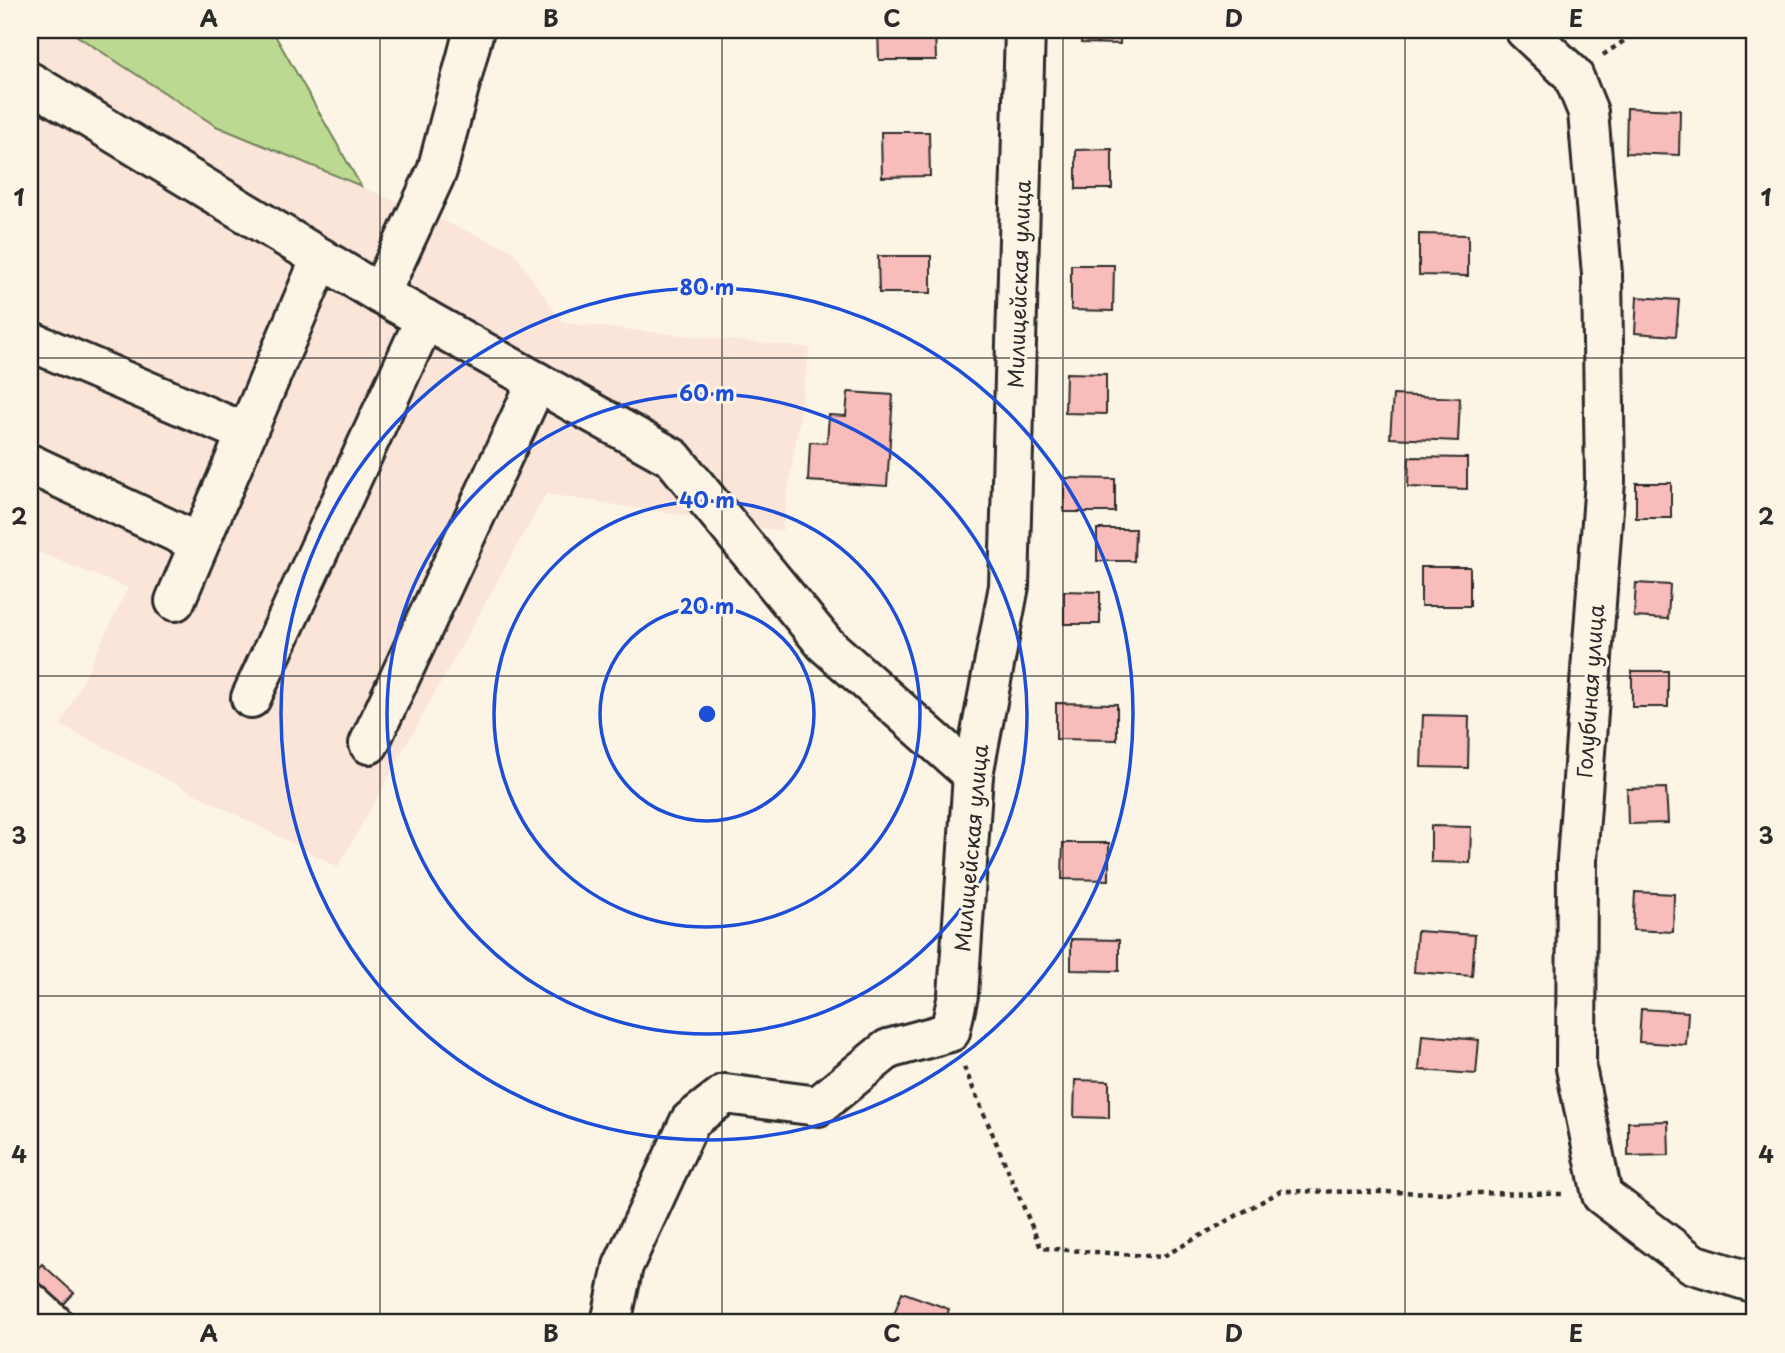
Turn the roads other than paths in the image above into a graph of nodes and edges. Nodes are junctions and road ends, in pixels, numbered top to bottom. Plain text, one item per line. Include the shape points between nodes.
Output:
1 (474, 30) edge
2 (1026, 30) edge
3 (1525, 30) edge
4 (30, 82) edge
5 (321, 258) junction
6 (380, 293) junction
7 (425, 319) junction
8 (30, 341) edge
9 (537, 382) junction
10 (246, 433) junction
11 (30, 464) edge
12 (199, 544) junction
13 (175, 601) dead end
14 (251, 698) dead end
15 (369, 744) dead end
16 (973, 775) junction
17 (1755, 1283) edge
18 (30, 1302) edge
19 (53, 1323) edge
20 (611, 1323) edge

1 - 6 street via 436,171
2 - 16 street, Милицейская улица via 1009,586
3 - 17 street, Голубиная улица via 1573,75 1588,112 1602,274 1605,481 1577,860 1576,1068 1602,1195 1693,1264
4 - 5 street
5 - 6 street
5 - 10 street
6 - 7 street
7 - 9 street
7 - 14 street
8 - 10 street
9 - 15 street
9 - 16 street via 673,458 825,644
10 - 12 street
11 - 12 street
12 - 13 street
16 - 20 street, Милицейская улица via 958,995 950,1032 888,1049 818,1106 725,1094 690,1121 623,1266
18 - 19 street

